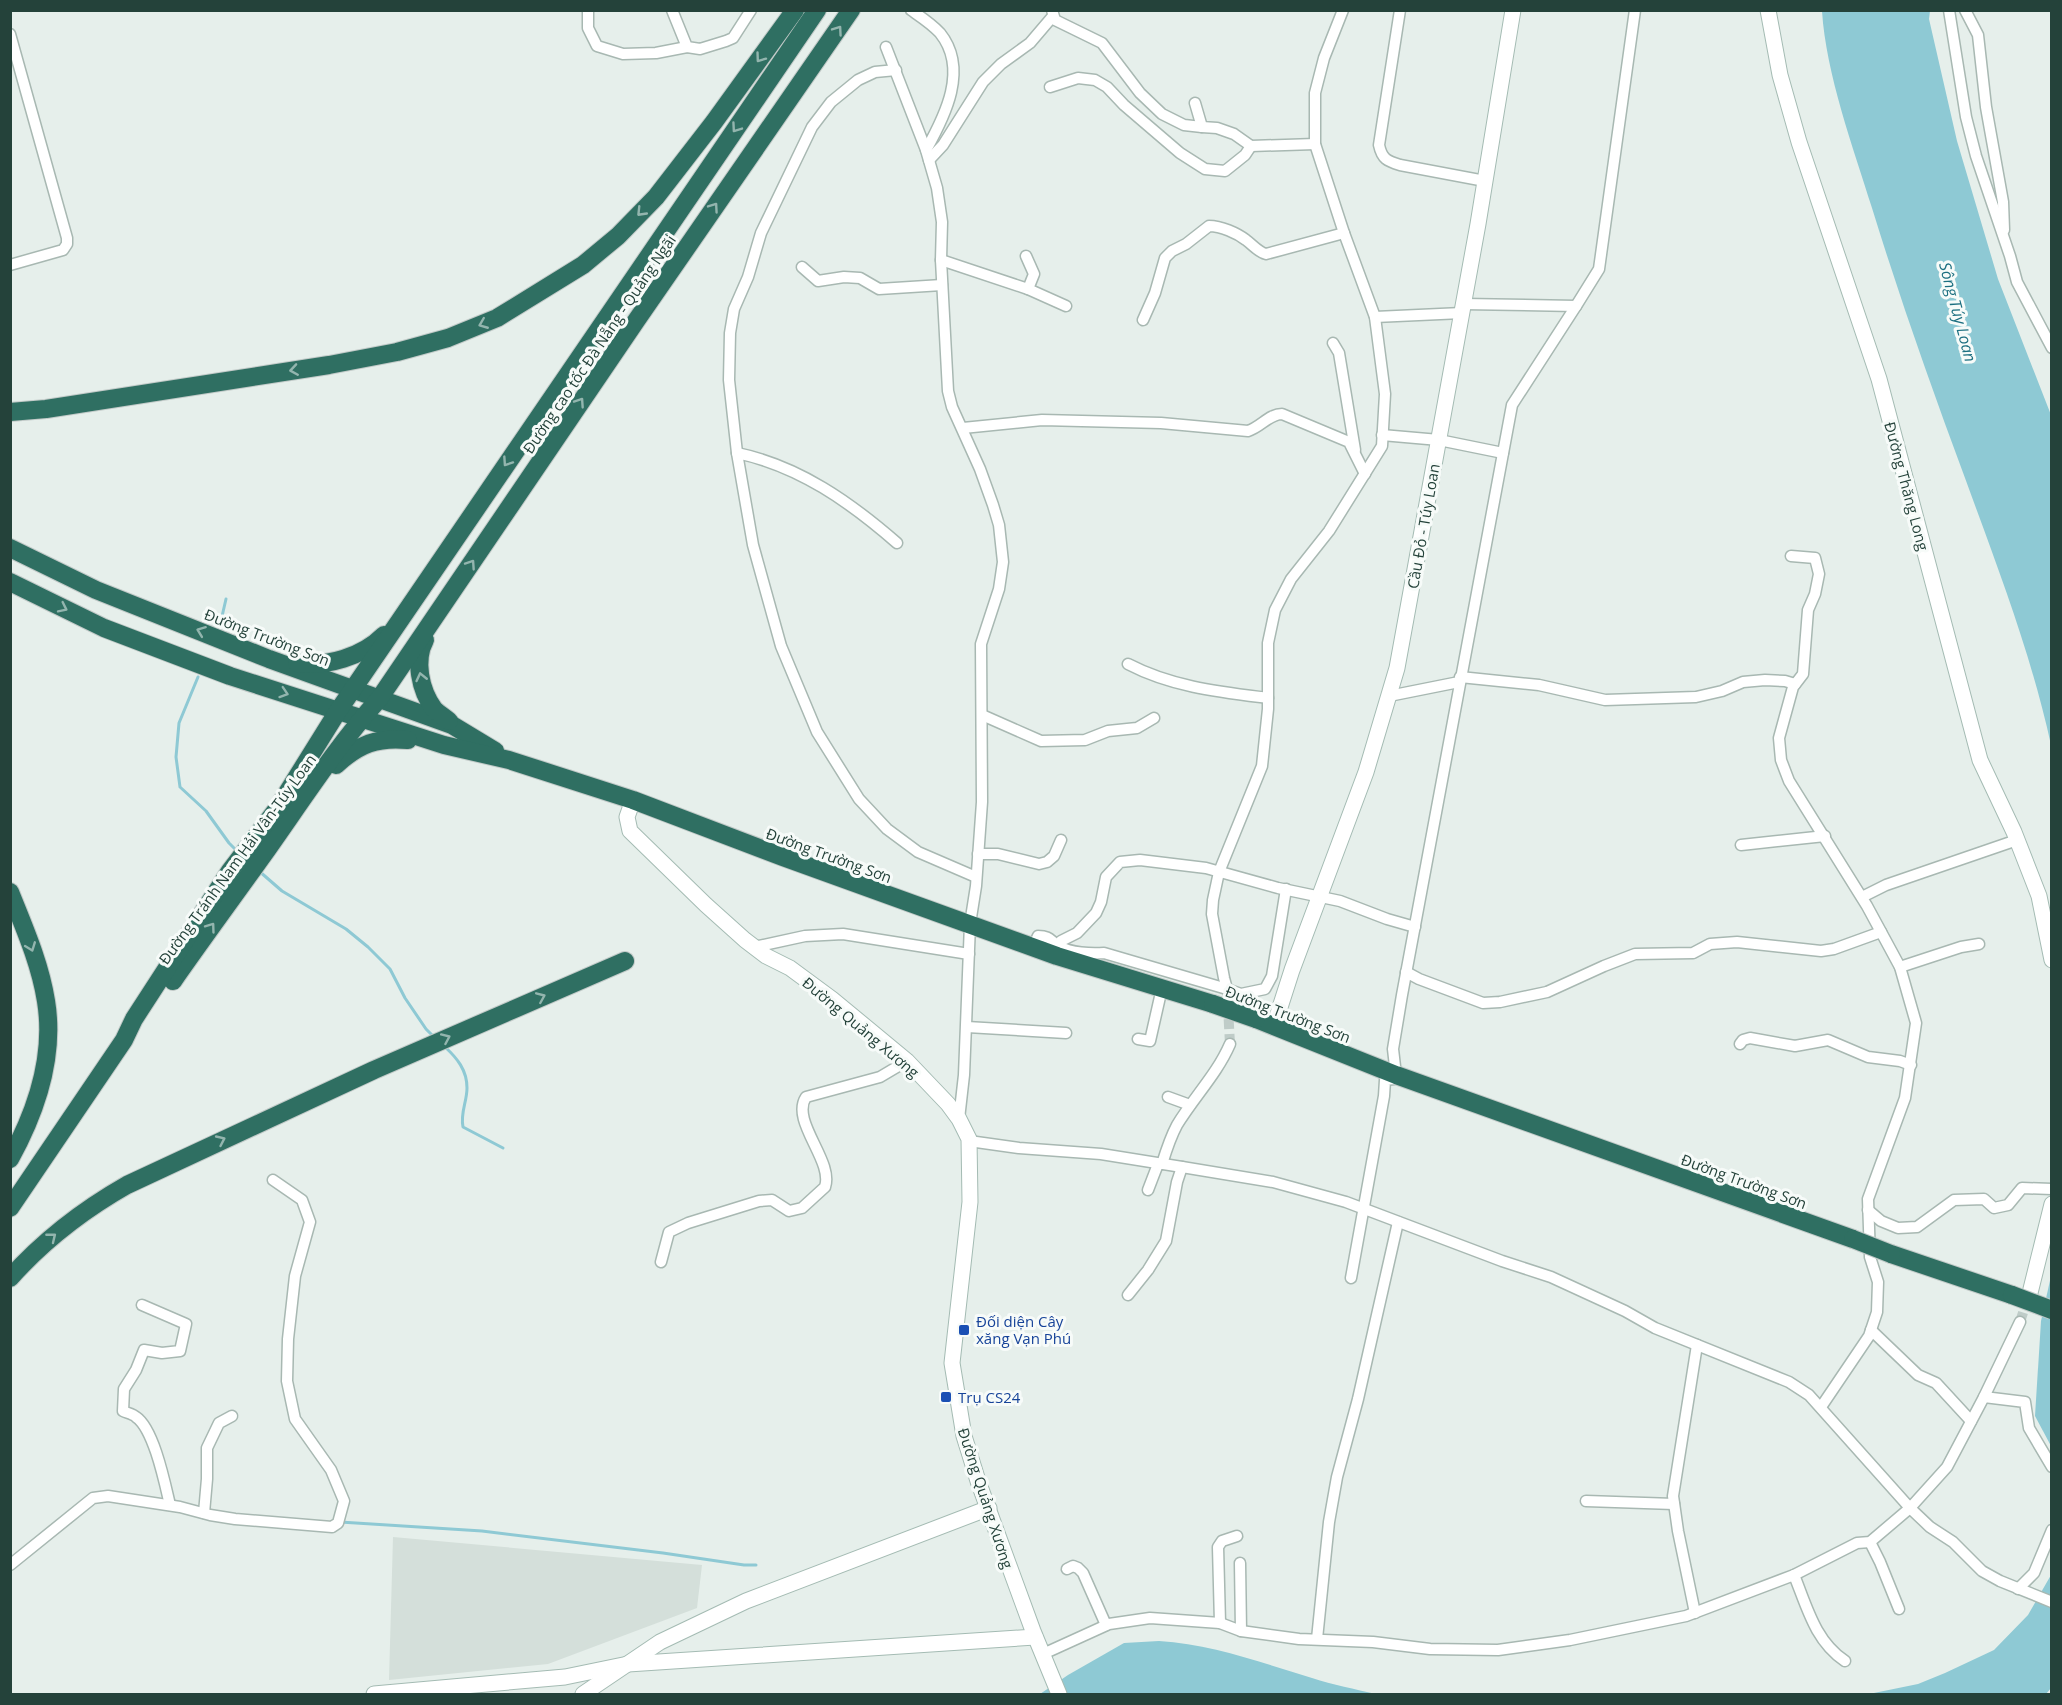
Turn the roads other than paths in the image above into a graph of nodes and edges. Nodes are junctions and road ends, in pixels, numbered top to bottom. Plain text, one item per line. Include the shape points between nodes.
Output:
1 (588, 10) edge
2 (672, 10) edge
3 (751, 10) edge
4 (795, 10) edge
5 (817, 10) edge
6 (851, 10) edge
7 (911, 10) edge
8 (1343, 10) edge
9 (1400, 10) edge
10 (1513, 10) edge
11 (1635, 10) edge
12 (1768, 10) edge
13 (1949, 10) edge
14 (1965, 10) edge
15 (1053, 13) edge
16 (10, 34) edge
17 (687, 47) junction
18 (886, 47) dead end
19 (896, 70) junction
20 (1050, 87) dead end
21 (1195, 103) dead end
22 (1202, 127) junction
23 (1315, 144) junction
24 (1251, 146) junction
25 (927, 155) junction
26 (1485, 181) junction
27 (1344, 233) junction
28 (2004, 239) junction
29 (1026, 256) dead end
30 (941, 260) junction
31 (10, 265) edge
32 (802, 267) dead end
33 (942, 285) junction
34 (1028, 289) junction
35 (1066, 306) dead end
36 (1576, 306) junction
37 (1462, 309) junction
38 (1375, 317) junction
39 (1143, 320) dead end
40 (1334, 343) dead end
41 (2052, 348) edge
42 (10, 412) edge
43 (963, 428) junction
44 (1382, 435) junction
45 (1439, 440) junction
46 (737, 453) junction
47 (1356, 453) junction
48 (1503, 453) junction
49 (1365, 474) junction
50 (897, 543) dead end
51 (10, 548) edge
52 (1791, 556) dead end
53 (433, 572) junction
54 (10, 582) edge
55 (455, 587) junction
56 (243, 647) junction
57 (1128, 664) dead end
58 (1460, 680) junction
59 (1795, 684) junction
60 (353, 690) junction
61 (1389, 696) junction
62 (1268, 698) junction
63 (379, 699) junction
64 (338, 711) junction
65 (982, 715) junction
66 (362, 718) junction
67 (1154, 718) dead end
68 (452, 724) junction
69 (444, 745) junction
70 (509, 760) junction
71 (633, 800) junction
72 (288, 817) junction
73 (1825, 836) junction
74 (1061, 840) dead end
75 (2017, 840) junction
76 (1741, 845) dead end
77 (259, 848) junction
78 (978, 854) junction
79 (1219, 872) junction
80 (976, 878) junction
81 (1286, 889) junction
82 (10, 892) edge
83 (1862, 897) junction
84 (1320, 898) junction
85 (970, 924) junction
86 (1415, 927) junction
87 (1881, 932) junction
88 (1979, 944) dead end
89 (1059, 946) junction
90 (754, 947) junction
91 (1033, 947) junction
92 (969, 954) junction
93 (2052, 960) edge
94 (621, 962) dead end
95 (1900, 967) junction
96 (1406, 972) junction
97 (1162, 988) junction
98 (1227, 988) junction
99 (1274, 1026) junction
100 (967, 1027) junction
101 (1066, 1033) dead end
102 (1138, 1039) dead end
103 (1230, 1044) tunnel mouth
104 (1740, 1044) dead end
105 (907, 1061) junction
106 (1911, 1065) junction
107 (1396, 1075) junction
108 (1168, 1097) dead end
109 (1190, 1105) junction
110 (959, 1119) junction
111 (969, 1141) junction
112 (10, 1159) edge
113 (1160, 1164) junction
114 (1182, 1167) junction
115 (273, 1180) dead end
116 (2052, 1189) edge
117 (1148, 1190) dead end
118 (2052, 1204) edge
119 (10, 1208) edge
120 (1364, 1209) junction
121 (1868, 1210) junction
122 (1398, 1222) junction
123 (662, 1262) dead end
124 (10, 1278) edge
125 (1351, 1278) dead end
126 (2021, 1294) junction
127 (1128, 1295) dead end
128 (142, 1305) dead end
129 (2052, 1310) edge
130 (2020, 1322) tunnel mouth
131 (1871, 1330) junction
132 (1697, 1345) junction
133 (1984, 1397) junction
134 (1821, 1407) junction
135 (232, 1416) dead end
136 (1971, 1421) junction
137 (2052, 1467) edge
138 (1586, 1500) dead end
139 (1674, 1504) junction
140 (170, 1505) junction
141 (989, 1508) junction
142 (1911, 1508) junction
143 (204, 1514) junction
144 (2052, 1530) edge
145 (1237, 1536) dead end
146 (1870, 1542) junction
147 (1240, 1563) dead end
148 (10, 1565) edge
149 (1067, 1569) dead end
150 (1794, 1575) junction
151 (2024, 1591) junction
152 (2052, 1602) edge
153 (1899, 1609) dead end
154 (1695, 1612) junction
155 (1220, 1623) junction
156 (1106, 1625) junction
157 (1241, 1631) junction
158 (1035, 1637) junction
159 (1317, 1639) junction
160 (1044, 1658) junction
161 (1845, 1661) dead end
162 (628, 1664) junction
163 (376, 1694) edge
164 (583, 1695) edge
165 (1059, 1695) edge

1 - 17 street via 588,28 597,46 624,54
2 - 17 street
3 - 17 street via 733,38 700,49
4 -> 42 highway via 656,197 583,265 497,318 448,338 397,352 58,408
5 -> 53 highway, Đường cao tốc Đà Nẵng - Quảng Ngãi
55 -> 6 highway, Đường cao tốc Đà Nẵng - Quảng Ngãi
7 - 25 street via 940,33 953,59 951,90
8 - 23 street via 1315,93
9 - 26 street via 1379,145 1381,155 1387,162
10 - 26 street, Cầu Đỏ - Túy Loan
11 - 36 street via 1599,269
12 - 75 street, Đường Thăng Long via 1780,75 1799,142 1879,380 1980,760
13 - 28 street via 1970,132
14 - 28 street via 1978,35 2003,202
15 - 22 street via 1062,25 1102,43 1140,93 1162,114 1184,125
15 - 25 street via 1030,43 983,82 943,145
16 - 31 street via 67,237 63,250
18 - 19 street
19 - 25 street
19 - 46 street via 866,75 822,112 761,233 734,309 730,333 729,380
20 - 24 street via 1078,78 1095,80 1180,153 1205,169 1225,171
21 - 22 street
22 - 24 street via 1234,134
23 - 24 street
23 - 27 street
25 - 30 street via 942,222
26 - 37 street, Cầu Đỏ - Túy Loan
27 - 38 street
27 - 39 street via 1266,254 1241,237 1209,226 1165,258
28 - 41 street via 2019,288
29 - 34 street via 1034,274
30 - 33 street
30 - 34 street
32 - 33 street via 818,281 860,278 879,289
33 - 43 street via 948,391
34 - 35 street
36 - 37 street
36 - 48 street via 1512,405
37 - 38 street
37 - 45 street, Cầu Đỏ - Túy Loan
38 - 44 street via 1385,394
40 - 47 street via 1340,353
43 - 47 street via 1042,420 1161,423 1248,431 1275,414 1282,414 1349,442
43 - 65 street via 999,525 1003,562 999,589 981,644
44 - 45 street
44 - 49 street via 1382,446
45 - 48 street
45 - 61 street, Cầu Đỏ - Túy Loan
46 - 50 street via 764,459 805,477 842,499
46 - 80 street via 753,545 782,646 828,753 859,799 887,829 918,852
47 - 49 street
48 - 58 street
49 - 62 street via 1329,531 1291,579 1275,610 1268,643
56 -> 51 highway, Đường Trường Sơn via 96,590
52 - 59 street via 1815,558 1819,574 1808,610 1803,674
53 - 56 highway via 394,624 374,645 356,654 312,665
53 - 60 highway, Đường cao tốc Đà Nẵng - Quảng Ngãi
54 -> 64 highway, Đường Trường Sơn via 104,628 230,676
55 - 63 highway, Đường cao tốc Đà Nẵng - Quảng Ngãi
68 -> 55 highway via 434,709 418,664 421,646
56 - 60 highway, Đường Trường Sơn
57 - 62 street via 1174,683
58 - 59 street via 1539,685 1605,700 1696,697 1743,682 1765,680
58 - 61 street
58 - 86 street
59 - 73 street via 1779,738 1781,760
60 - 63 highway, Đường Trường Sơn
60 - 64 highway, Đường Tránh Nam Hải Vân-Túy Loan
61 - 84 street, Cầu Đỏ - Túy Loan
62 - 79 street via 1262,766
63 - 66 highway, Đường Tránh Nam Hải Vân-Túy Loan
63 - 68 highway, Đường Trường Sơn
64 - 66 highway, Đường Trường Sơn
64 - 77 highway, Đường Tránh Nam Hải Vân-Túy Loan via 277,809
65 - 67 street via 1041,741 1085,740 1108,731 1137,728
65 - 78 street
66 - 69 highway, Đường Trường Sơn
66 - 72 highway, Đường Tránh Nam Hải Vân-Túy Loan
68 - 70 highway, Đường Trường Sơn
69 - 70 highway, Đường Trường Sơn
69 - 72 highway via 390,738 364,744 326,774
70 - 71 highway, Đường Trường Sơn
71 - 85 highway, Đường Trường Sơn
71 - 90 street, Đường Quảng Xương via 627,817 630,831
72 - 77 highway, Đường Tránh Nam Hải Vân-Túy Loan
73 - 76 street
73 - 83 street
74 - 78 street via 1054,856 1039,864 998,854
75 - 83 street
75 - 93 street, Đường Thăng Long via 2039,896
77 - 119 highway, Đường Tránh Nam Hải Vân-Túy Loan via 145,1020 124,1040
78 - 80 street
79 - 81 street
79 - 89 street via 1140,860 1120,862 1106,877 1096,913
79 - 98 street via 1212,914
80 - 85 street
81 - 84 street
81 - 98 street via 1272,976 1264,989 1241,994
82 -> 112 highway via 36,960 46,1001 48,1033 37,1102
83 - 87 street
84 - 86 street
84 - 99 street, Cầu Đỏ - Túy Loan
85 - 91 highway, Đường Trường Sơn
85 - 92 street
86 - 96 street
87 - 95 street
87 - 96 street via 1821,951 1737,942 1710,944 1693,953 1635,954 1547,992 1500,1002 1483,1003
88 - 95 street
89 - 91 street via 1052,938 1038,936
89 - 98 street via 1104,953
90 - 92 street via 805,936 843,934
90 - 105 street, Đường Quảng Xương via 832,999
91 - 97 highway, Đường Trường Sơn
92 - 100 street
124 -> 94 highway via 41,1245 95,1203 127,1185
95 - 106 street via 1916,1023
96 - 107 street via 1393,1049
97 - 99 highway, Đường Trường Sơn, bridge
97 - 102 street via 1150,1041
99 - 107 highway, Đường Trường Sơn
100 - 101 street
100 - 110 street
103 - 109 street
104 - 106 street via 1750,1038 1795,1046 1828,1040 1868,1058
105 - 110 street, Đường Quảng Xương
105 - 123 street via 880,1077 803,1101 802,1112 822,1161 826,1182 802,1208 789,1211 772,1200 759,1201 688,1223 669,1232
106 - 121 street via 1905,1098 1868,1199
107 - 120 street via 1385,1080
107 - 126 highway, Đường Trường Sơn, bridge via 1891,1254
108 - 109 street
109 - 113 street
110 - 111 street, Đường Quảng Xương
111 - 113 street
111 - 141 street, Đường Quảng Xương via 970,1202 952,1363 964,1436
113 - 114 street
113 - 117 street
114 - 120 street via 1273,1182
114 - 127 street via 1166,1241
115 - 143 street via 302,1200 310,1222 295,1276 288,1339 287,1381 295,1419 331,1470 344,1501 338,1523 332,1527
116 - 121 street via 2022,1188 2008,1204 1994,1208 1984,1199 1954,1200 1917,1227 1898,1228
118 - 126 street
120 - 122 street
120 - 125 street
121 - 131 street via 1870,1257 1878,1282 1877,1312
122 - 132 street via 1551,1277
122 - 159 street via 1337,1477
126 - 129 highway, Đường Trường Sơn, bridge
128 - 140 street via 186,1324 180,1351 144,1350 124,1389 123,1411 138,1418 149,1434
130 - 133 street
131 - 134 street
131 - 136 street via 1918,1374 1936,1383
132 - 134 street via 1789,1382
132 - 139 street via 1675,1475
133 - 136 street
133 - 137 street via 2025,1402 2029,1428
134 - 142 street
135 - 143 street via 219,1423 207,1448
136 - 142 street via 1947,1467
138 - 139 street
139 - 154 street
140 - 143 street
140 - 148 street via 108,1496 93,1498
141 - 158 street, Đường Quảng Xương
141 - 162 street via 746,1601 660,1642
142 - 146 street
142 - 151 street via 1982,1571
144 - 151 street
145 - 155 street via 1222,1541 1218,1547
146 - 150 street via 1857,1544
146 - 153 street
147 - 157 street
149 - 156 street via 1073,1566 1083,1573
150 - 154 street
150 - 161 street via 1818,1634
151 - 152 street
154 - 159 street via 1570,1640 1498,1650 1430,1649
155 - 156 street via 1150,1618
155 - 157 street
156 - 160 street
157 - 159 street
158 - 160 street, Đường Quảng Xương
158 - 162 street
160 - 165 street, Đường Quảng Xương
162 - 163 street via 565,1677
162 - 164 street

